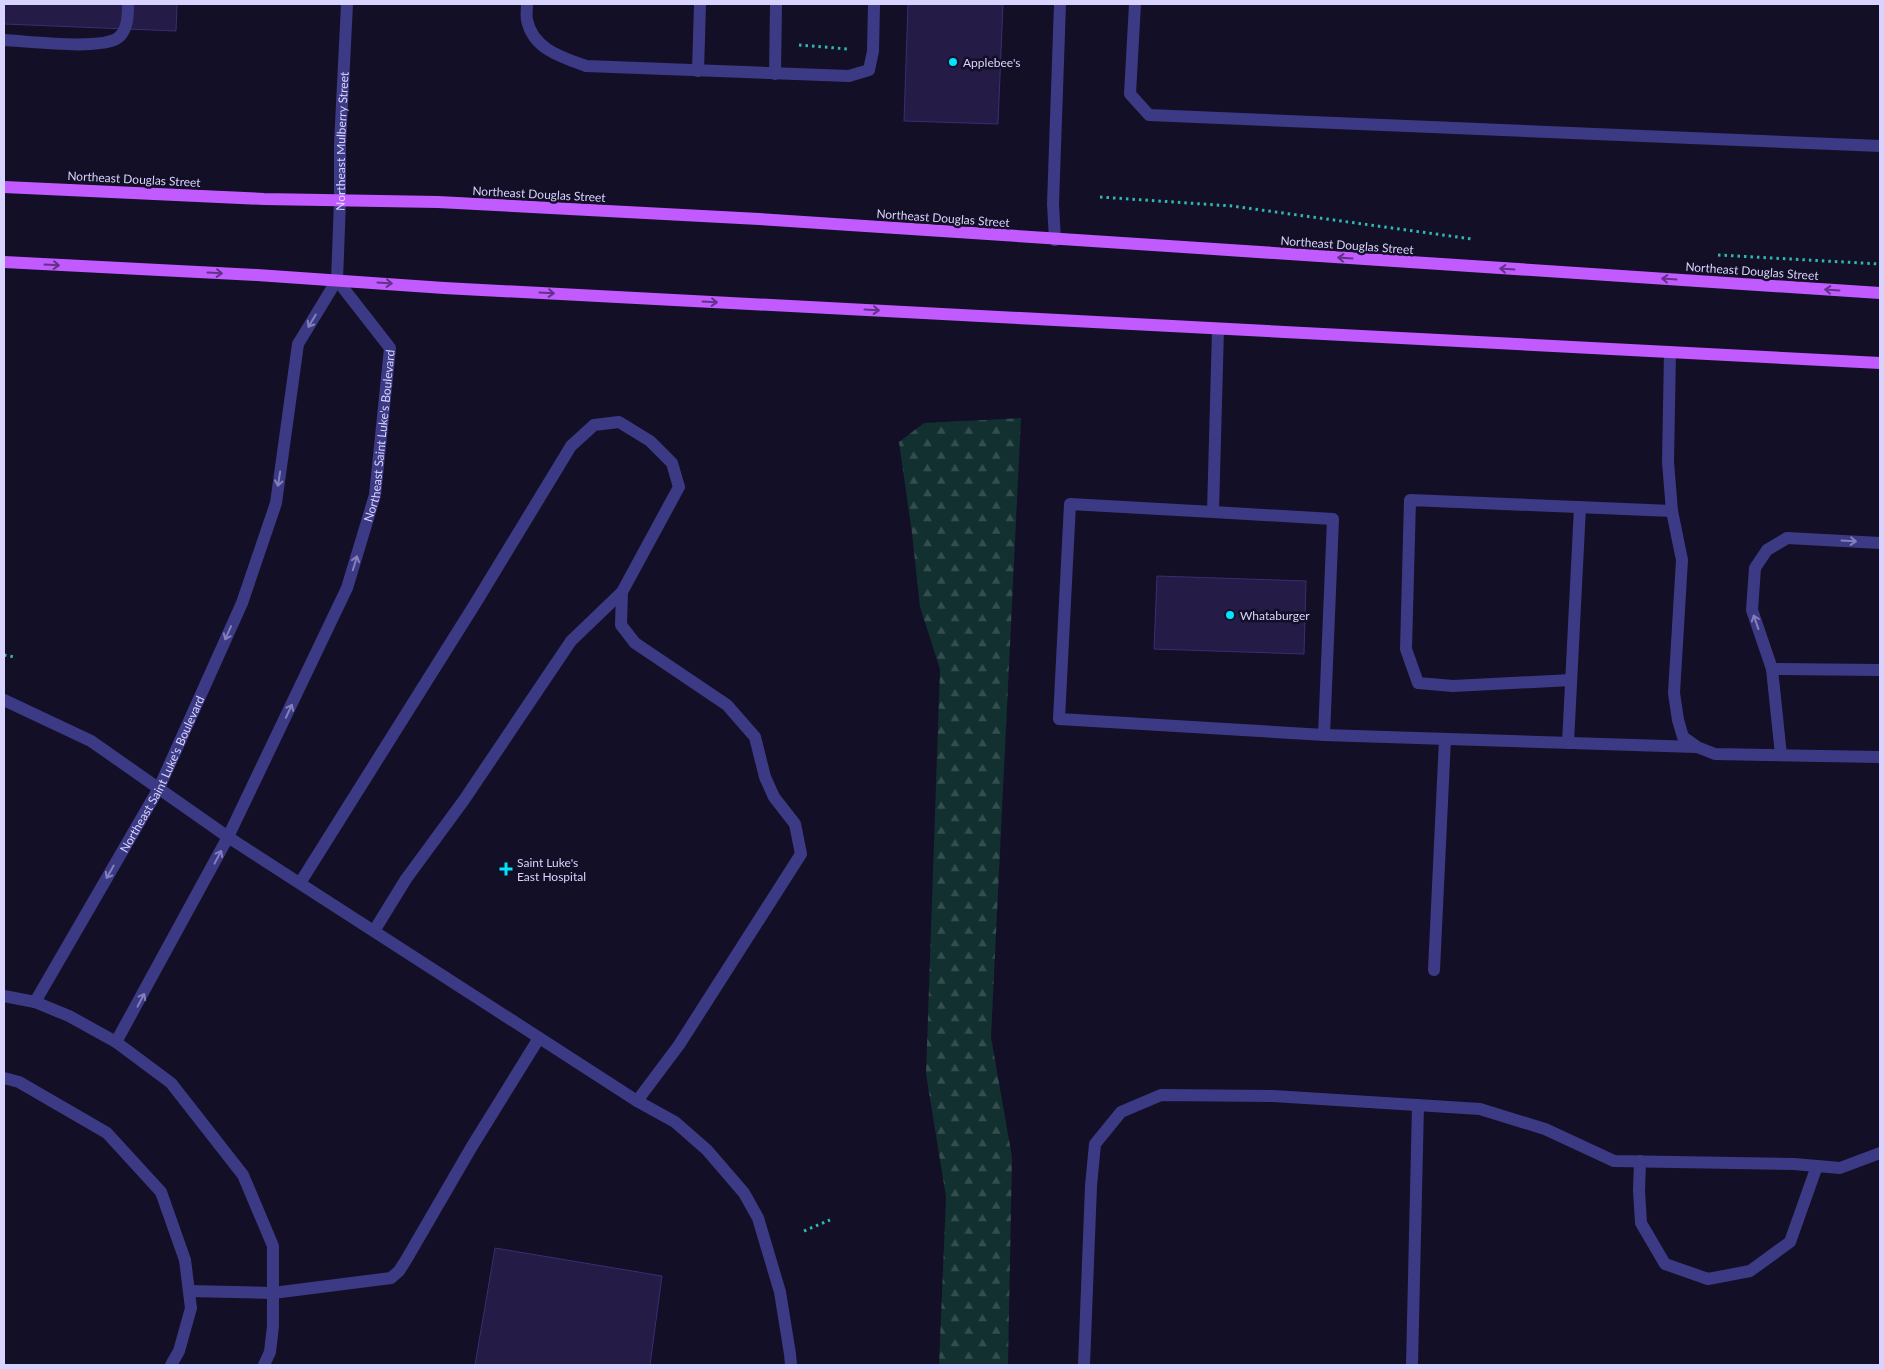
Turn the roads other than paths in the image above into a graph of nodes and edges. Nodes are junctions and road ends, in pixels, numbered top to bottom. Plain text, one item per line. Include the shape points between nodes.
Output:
1 (128, 4) edge
2 (347, 4) edge
3 (527, 4) edge
4 (700, 4) edge
5 (776, 4) edge
6 (874, 4) edge
7 (1060, 4) edge
8 (1135, 4) edge
9 (4, 40) edge
10 (698, 71) junction
11 (775, 74) junction
12 (1880, 146) edge
13 (4, 187) edge
14 (340, 201) junction
15 (1055, 240) junction
16 (4, 262) edge
17 (337, 280) junction
18 (1880, 293) edge
19 (1218, 329) junction
20 (1670, 352) junction
21 (1880, 364) edge
22 (1580, 507) junction
23 (1213, 512) junction
24 (1672, 512) junction
25 (1880, 543) edge
26 (622, 592) junction
27 (1772, 669) junction
28 (1880, 670) edge
29 (1571, 680) junction
30 (4, 700) edge
31 (1324, 735) junction
32 (1446, 739) junction
33 (1568, 743) junction
34 (1697, 747) junction
35 (1781, 755) junction
36 (1880, 757) edge
37 (159, 788) junction
38 (228, 837) junction
39 (300, 883) junction
40 (374, 931) junction
41 (1434, 970) dead end
42 (4, 996) edge
43 (35, 1002) junction
44 (539, 1038) junction
45 (116, 1042) junction
46 (4, 1078) edge
47 (637, 1101) junction
48 (1418, 1105) junction
49 (1880, 1153) edge
50 (1640, 1161) junction
51 (1817, 1166) junction
52 (189, 1291) junction
53 (273, 1293) junction
54 (171, 1365) edge
55 (264, 1365) edge
56 (790, 1365) edge
57 (1084, 1365) edge
58 (1412, 1365) edge

1 - 9 street via 126,26 111,41 86,44
2 - 14 street, Northeast Mulberry Street
3 - 10 street via 526,19 536,39 555,55 586,66
4 - 10 street
5 - 11 street
6 - 11 street via 874,51 868,70 849,76
7 - 15 street via 1053,204
8 - 12 street via 1130,94 1149,115
10 - 11 street
13 - 14 main road, Northeast Douglas Street
14 - 15 main road, Northeast Douglas Street via 438,202 760,219
14 - 17 street, Northeast Mulberry Street
18 -> 15 main road, Northeast Douglas Street
16 -> 17 main road
17 -> 19 main road
17 -> 37 street, Northeast Saint Luke's Boulevard via 298,344 276,503 242,603
38 -> 17 street, Northeast Saint Luke's Boulevard via 347,588 375,495 390,348
19 - 20 main road
19 - 23 street
20 - 21 main road
20 - 24 street via 1668,462
22 - 24 street
22 - 29 street
22 - 29 street via 1410,500 1406,649 1418,683 1453,686
23 - 31 street via 1332,519
23 - 31 street via 1070,504 1059,719
24 - 34 street via 1682,560 1674,693 1683,737
27 -> 25 street via 1752,610 1755,568 1767,550 1787,538
26 - 39 street via 679,487 672,462 650,441 619,422 594,425 571,446
26 - 40 street via 571,640 464,800 406,879
26 - 47 street via 621,625 635,644 727,705 755,737 765,777 774,797 795,824 801,854 679,1045
27 - 28 street
27 - 35 street
29 - 33 street
30 - 37 street via 92,741
31 - 32 street
32 - 33 street
32 - 41 street
33 - 34 street
34 - 35 street via 1715,754
35 - 36 street
37 - 38 street
37 -> 43 street, Northeast Saint Luke's Boulevard
38 - 39 street
45 -> 38 street, Northeast Saint Luke's Boulevard
39 - 40 street
40 - 44 street
42 - 43 street
43 - 45 street via 69,1016
44 - 47 street
44 - 53 street via 399,1271 390,1278
45 - 53 street via 171,1083 243,1174 273,1246
46 - 52 street via 19,1082 106,1133 161,1192 185,1260
47 - 56 street via 675,1122 707,1150 744,1193 758,1218 780,1292
48 - 50 street via 1480,1109 1545,1128 1614,1161
48 - 57 street via 1273,1096 1161,1095 1121,1112 1096,1144 1091,1186
48 - 58 street
49 - 51 street via 1840,1168
50 - 51 street
50 - 51 street via 1641,1223 1665,1264 1708,1279 1750,1271 1790,1242
52 - 53 street
52 - 54 street via 191,1308 179,1351
53 - 55 street via 274,1326 270,1352

